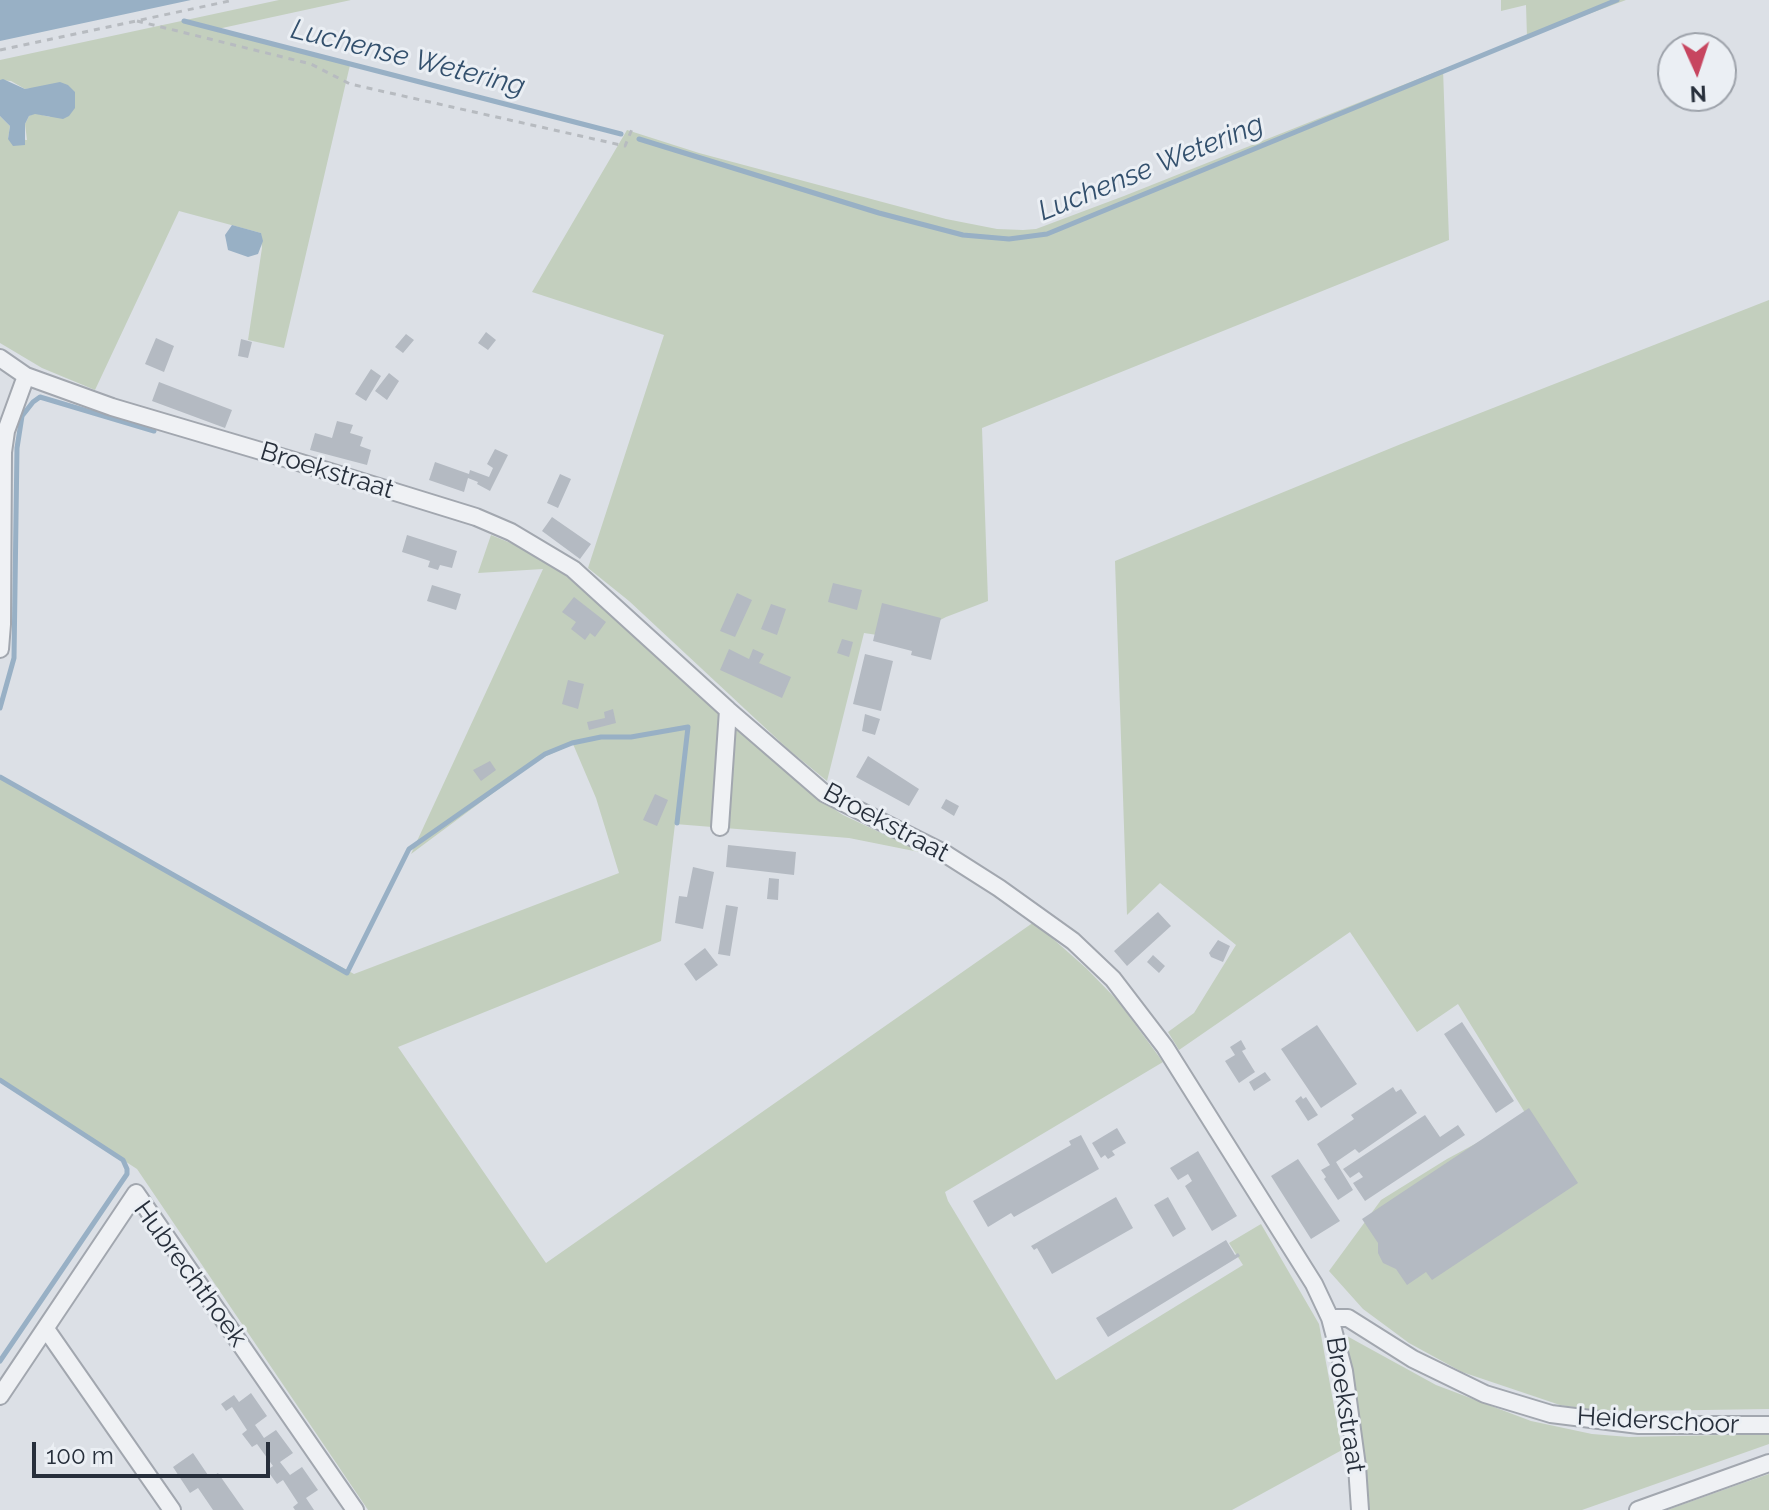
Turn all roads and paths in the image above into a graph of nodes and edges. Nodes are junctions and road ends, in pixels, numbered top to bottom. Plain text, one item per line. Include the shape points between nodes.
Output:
1 (234, 0) edge
2 (137, 21) junction
3 (0, 50) edge
4 (632, 129) dead end
5 (0, 358) edge
6 (26, 376) junction
7 (0, 649) edge
8 (728, 710) junction
9 (720, 827) dead end
10 (1330, 1318) junction
11 (46, 1329) junction
12 (0, 1396) edge
13 (1769, 1425) edge
14 (1769, 1463) edge
15 (172, 1510) edge
16 (355, 1510) edge
17 (1360, 1510) edge
18 (1638, 1510) edge

1 - 2 path
2 - 3 path
2 - 4 path via 311,64 350,84 625,146
5 - 6 street, Broekstraat
6 - 7 street via 3,452
6 - 8 street, Broekstraat via 511,532 573,569
8 - 9 street
8 - 10 street, Broekstraat via 824,793 944,853 999,888 1073,941 1113,979 1165,1047 1241,1165
10 - 13 street, Heiderschoor via 1348,1318 1451,1379 1551,1414 1639,1425
10 - 17 street, Broekstraat via 1344,1371
11 - 12 street, Hubrechthoek
11 - 15 street
11 - 16 street, Hubrechthoek via 136,1193
14 - 18 street, Heiderschoor

